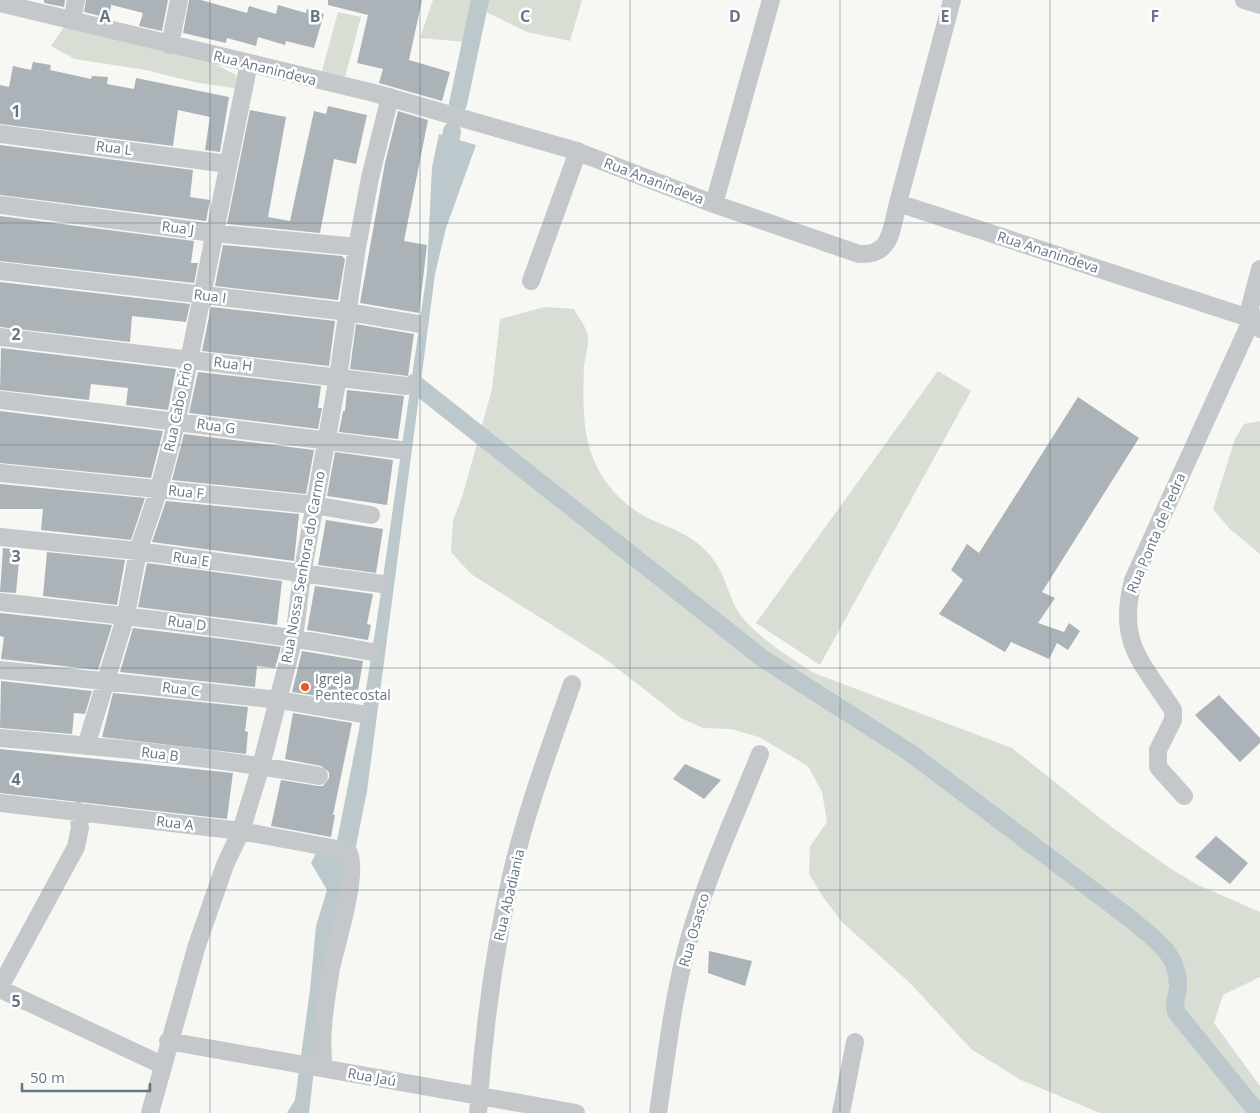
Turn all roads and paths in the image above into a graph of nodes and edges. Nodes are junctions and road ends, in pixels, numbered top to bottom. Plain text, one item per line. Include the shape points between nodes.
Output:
1 (76, 0) edge
2 (179, 0) edge
3 (771, 0) edge
4 (952, 0) edge
5 (1244, 0) edge
6 (0, 3) edge
7 (1260, 4) edge
8 (72, 21) junction
9 (170, 45) junction
10 (250, 63) junction
11 (390, 97) junction
12 (0, 134) edge
13 (578, 152) junction
14 (228, 164) junction
15 (898, 203) junction
16 (714, 204) junction
17 (0, 205) edge
18 (214, 233) junction
19 (357, 247) junction
20 (1260, 269) edge
21 (0, 271) edge
22 (531, 281) dead end
23 (201, 295) junction
24 (348, 312) junction
25 (419, 324) dead end
26 (1256, 324) edge
27 (0, 338) edge
28 (189, 359) junction
29 (338, 377) junction
30 (406, 386) dead end
31 (0, 400) edge
32 (177, 420) junction
33 (325, 441) junction
34 (401, 450) dead end
35 (0, 473) edge
36 (159, 489) junction
37 (314, 505) junction
38 (371, 515) dead end
39 (0, 537) edge
40 (138, 551) junction
41 (302, 575) junction
42 (382, 584) dead end
43 (0, 602) edge
44 (126, 615) junction
45 (294, 638) junction
46 (372, 652) dead end
47 (0, 670) edge
48 (105, 680) junction
49 (572, 684) dead end
50 (279, 700) junction
51 (362, 714) dead end
52 (0, 738) edge
53 (86, 746) junction
54 (760, 754) dead end
55 (261, 766) junction
56 (319, 776) dead end
57 (1184, 796) dead end
58 (0, 803) edge
59 (78, 811) junction
60 (241, 831) junction
61 (0, 988) edge
62 (168, 1042) junction
63 (855, 1042) dead end
64 (162, 1065) junction
65 (319, 1067) junction
66 (479, 1104) edge
67 (150, 1113) edge
68 (576, 1113) edge
69 (658, 1113) edge
70 (841, 1113) edge

1 - 8 street
2 - 9 street
3 - 16 street
4 - 15 street
5 - 7 street
6 - 8 street, Rua Ananindeva
8 - 9 street, Rua Ananindeva
9 - 10 street, Rua Ananindeva
10 - 11 street, Rua Ananindeva
10 - 14 street, Rua Cabo Frio
11 - 13 street, Rua Ananindeva
11 - 19 street, Rua Nossa Senhora do Carmo
12 - 14 street, Rua L
13 - 16 street, Rua Ananindeva
13 - 22 street
14 - 18 street, Rua Cabo Frio
15 - 16 street, Rua Ananindeva via 886,242 881,251 872,255 859,254
15 - 26 street, Rua Ananindeva
17 - 18 street, Rua J
18 - 19 street, Rua J
18 - 23 street, Rua Cabo Frio
19 - 24 street, Rua Nossa Senhora do Carmo
20 - 26 street via 1250,306
21 - 23 street, Rua I
23 - 24 street, Rua I
23 - 28 street, Rua Cabo Frio
24 - 25 street, Rua I
24 - 29 street, Rua Nossa Senhora do Carmo
26 - 57 street, Rua Ponta de Pedra via 1133,580 1128,600 1128,636 1173,710 1173,720 1158,750 1158,766
27 - 28 street, Rua H
28 - 29 street, Rua H
28 - 32 street, Rua Cabo Frio
29 - 30 street, Rua H
29 - 33 street, Rua Nossa Senhora do Carmo
31 - 32 street, Rua G
32 - 33 street, Rua G
32 - 36 street, Rua Cabo Frio
33 - 34 street, Rua G
33 - 37 street, Rua Nossa Senhora do Carmo
35 - 36 street, Rua F
36 - 37 street, Rua F
36 - 40 street, Rua Cabo Frio
37 - 38 street, Rua F
37 - 41 street, Rua Nossa Senhora do Carmo
39 - 40 street, Rua E
40 - 41 street, Rua E
40 - 44 street, Rua Cabo Frio
41 - 42 street, Rua E
41 - 45 street, Rua Nossa Senhora do Carmo
43 - 44 street, Rua D
44 - 45 street, Rua D
44 - 48 street, Rua Cabo Frio
45 - 46 street, Rua D
45 - 50 street, Rua Nossa Senhora do Carmo
47 - 48 street, Rua C
48 - 50 street, Rua C
48 - 53 street, Rua Cabo Frio
49 - 66 street, Rua Abadiania via 511,875 496,953
50 - 51 street, Rua C
50 - 55 street, Rua Nossa Senhora do Carmo
52 - 53 street, Rua B
53 - 55 street, Rua B
54 - 69 street, Rua Osasco via 690,937 674,1007
55 - 56 street, Rua B
55 - 60 street, Rua Nossa Senhora do Carmo
58 - 59 street, Rua A
59 - 60 street, Rua A
59 - 61 street via 80,828 76,847
60 - 62 street, Rua Nossa Senhora do Carmo via 225,865 197,945
60 - 65 street, Rua A via 341,850 351,857 350,886 331,969
61 - 64 street
62 - 64 street, Rua Nossa Senhora do Carmo
62 - 65 street, Rua Jaú
63 - 70 street
64 - 67 street, Rua Nossa Senhora do Carmo
65 - 66 street, Rua Jaú
66 - 68 street, Rua Jaú

